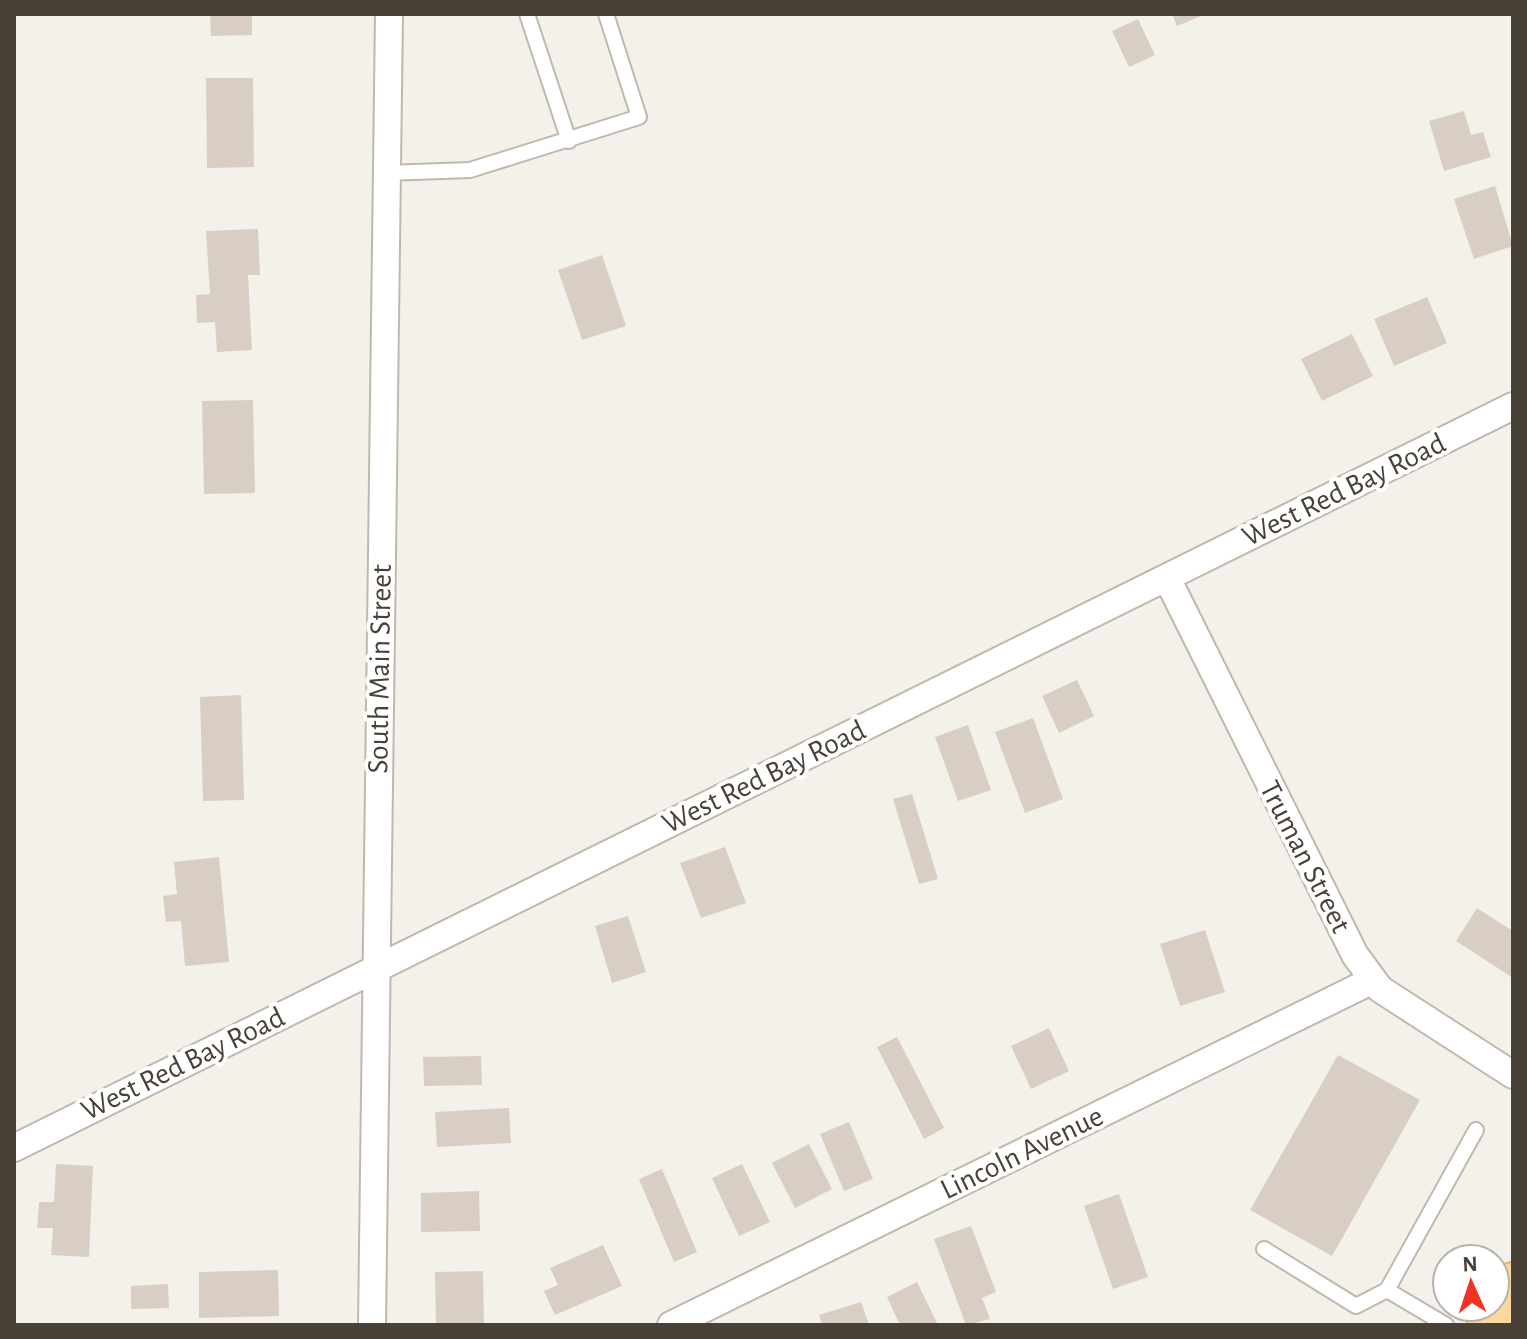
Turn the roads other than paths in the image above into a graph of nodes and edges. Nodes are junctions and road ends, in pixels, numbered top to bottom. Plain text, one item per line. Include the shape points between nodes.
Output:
1 (389, 14) edge
2 (527, 14) edge
3 (606, 14) edge
4 (569, 141) junction
5 (386, 173) junction
6 (1513, 406) edge
7 (1167, 578) junction
8 (376, 969) junction
9 (1371, 981) junction
10 (1513, 1075) edge
11 (1476, 1130) dead end
12 (14, 1148) edge
13 (1264, 1249) dead end
14 (1387, 1290) junction
15 (372, 1325) edge
16 (671, 1325) edge
17 (1446, 1325) edge

1 - 5 street, South Main Street
2 - 4 lane
3 - 4 lane via 639,117
4 - 5 lane via 470,170
5 - 8 street, South Main Street
6 - 7 street, West Red Bay Road
7 - 8 street, West Red Bay Road
7 - 9 street, Truman Street
8 - 12 street, West Red Bay Road
8 - 15 street, South Main Street
9 - 10 street, Truman Street
9 - 16 street, Lincoln Avenue
11 - 14 lane
13 - 14 lane via 1356,1306
14 - 17 lane

